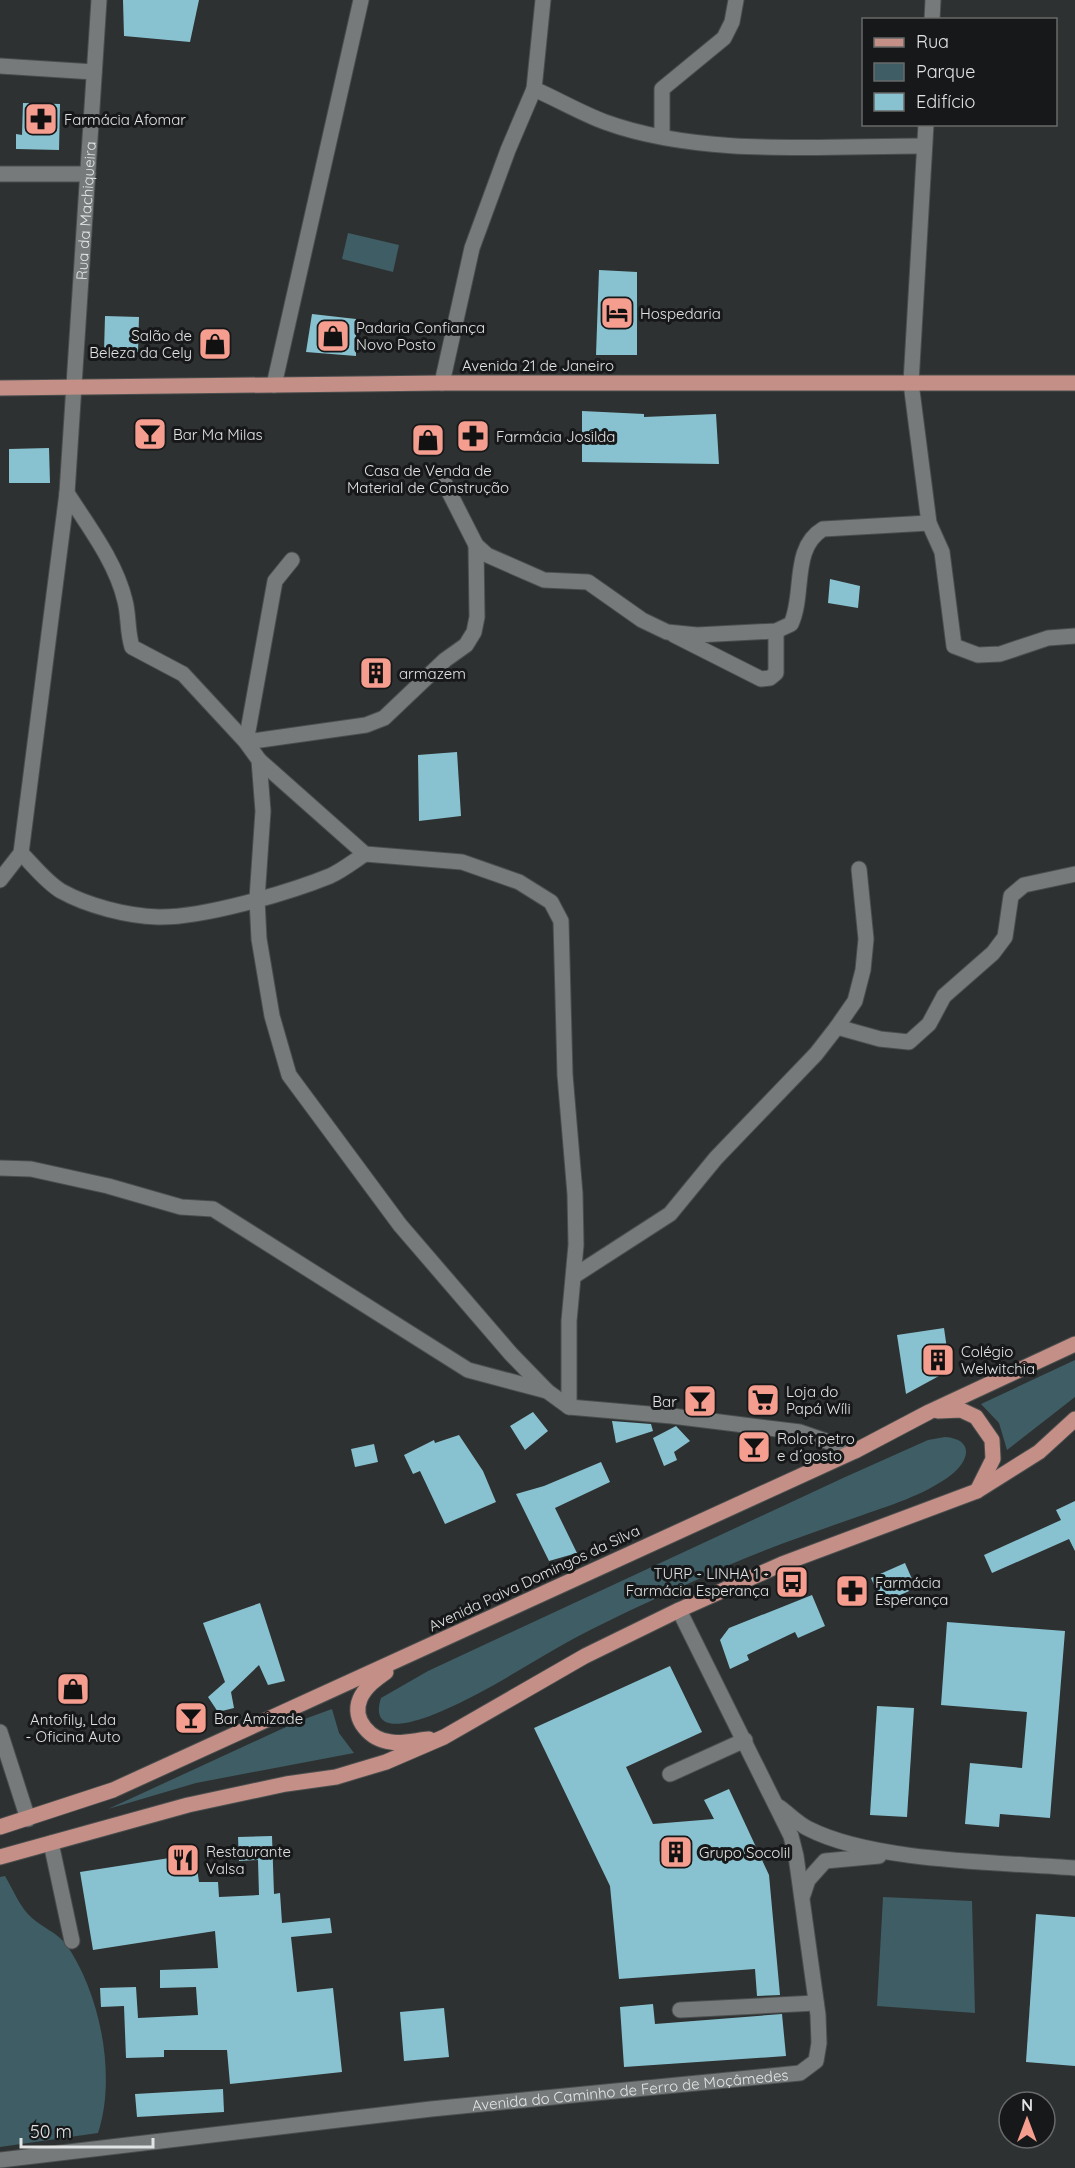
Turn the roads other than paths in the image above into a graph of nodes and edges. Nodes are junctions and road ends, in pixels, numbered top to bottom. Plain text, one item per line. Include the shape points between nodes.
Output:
1 (99, 0) edge
2 (361, 0) edge
3 (543, 0) edge
4 (736, 0) edge
5 (933, 0) edge
6 (932, 18) edge
7 (0, 66) edge
8 (94, 72) junction
9 (534, 88) junction
10 (926, 126) edge
11 (662, 136) junction
12 (924, 146) junction
13 (0, 174) edge
14 (88, 174) junction
15 (442, 382) junction
16 (911, 383) junction
17 (1075, 383) edge
18 (274, 385) junction
19 (0, 388) edge
20 (75, 388) junction
21 (445, 484) dead end
22 (67, 493) junction
23 (929, 523) junction
24 (476, 545) junction
25 (292, 560) dead end
26 (776, 631) junction
27 (667, 632) junction
28 (1075, 636) edge
29 (246, 742) junction
30 (259, 760) junction
31 (21, 853) junction
32 (365, 854) junction
33 (859, 868) dead end
34 (1075, 874) edge
35 (0, 880) edge
36 (257, 899) junction
37 (837, 1027) junction
38 (0, 1168) edge
39 (574, 1276) junction
40 (1075, 1344) edge
41 (548, 1391) junction
42 (569, 1407) junction
43 (929, 1412) junction
44 (1075, 1419) edge
45 (855, 1451) junction
46 (977, 1491) junction
47 (679, 1610) junction
48 (404, 1657) junction
49 (0, 1732) edge
50 (444, 1737) junction
51 (745, 1740) junction
52 (670, 1774) dead end
53 (775, 1803) junction
54 (28, 1819) junction
55 (0, 1827) edge
56 (51, 1844) junction
57 (915, 1855) junction
58 (0, 1857) edge
59 (1075, 1868) edge
60 (802, 1898) junction
61 (72, 1941) dead end
62 (816, 2003) junction
63 (680, 2010) dead end
64 (0, 2160) edge

1 - 8 street, Rua da Machiqueira
2 - 18 street
3 - 9 street
4 - 11 street via 724,38 662,88
5 - 6 street
7 - 8 street
8 - 14 street, Rua da Machiqueira
9 - 11 street via 606,122
9 - 15 street via 472,249
10 - 12 street
11 - 12 street via 728,146
12 - 16 street
13 - 14 street
14 - 20 street, Rua da Machiqueira
15 - 16 main road, Avenida 21 de Janeiro
15 - 18 main road, Avenida 21 de Janeiro
16 - 17 main road, Avenida 21 de Janeiro
16 - 23 street
18 - 20 main road, Avenida 21 de Janeiro
19 - 20 main road, Avenida 21 de Janeiro
20 - 22 street, Rua da Machiqueira
21 - 24 street
22 - 29 street via 109,560 125,601 132,647 183,675
22 - 31 street, Rua da Machiqueira
23 - 26 street via 823,529 811,536 804,547 797,611 791,624
23 - 28 street via 942,552 954,646 978,655 1000,654 1048,638
24 - 27 street via 487,555 544,580 588,582 642,620
24 - 29 street via 474,632 466,645 384,718 366,725
25 - 29 street via 275,581
26 - 27 street
26 - 27 street via 776,673 761,679
29 - 30 street
30 - 32 street
30 - 36 street via 263,811
31 - 35 street
31 - 36 street via 59,890 125,912 157,917 193,914
32 - 36 street via 330,876
32 - 39 street via 462,862 519,882 551,902 561,921 565,1075 575,1194
33 - 37 street via 866,939 863,970 855,1001
34 - 37 street via 1024,885 1011,896 1005,937 993,953 944,996 928,1024 909,1042
36 - 41 street via 259,939 272,1016 289,1075 400,1225
37 - 39 street via 670,1214
38 - 41 street via 31,1169 182,1207 213,1209 468,1370
39 - 42 street via 569,1321
40 - 43 main road, Avenida Paiva Domingos da Silva
41 - 42 street
42 - 45 street via 801,1432
43 - 45 main road, Avenida Paiva Domingos da Silva
43 - 46 main road via 961,1410 985,1426 992,1440 993,1460
44 - 46 main road via 1039,1452
45 - 48 main road, Avenida Paiva Domingos da Silva
46 - 47 main road via 782,1564
47 - 50 main road via 585,1656
47 - 51 street, Avenida do Caminho de Ferro de Moçâmedes
48 - 50 main road via 372,1683 360,1699 357,1713 362,1725 375,1738 392,1743
48 - 54 main road, Avenida Paiva Domingos da Silva via 113,1790
49 - 54 street
50 - 56 main road via 345,1775 188,1805
51 - 52 street
51 - 53 street, Avenida do Caminho de Ferro de Moçâmedes
53 - 57 street via 807,1828 835,1840
53 - 60 street, Avenida do Caminho de Ferro de Moçâmedes via 791,1836
54 - 55 main road, Avenida Paiva Domingos da Silva
56 - 58 main road
56 - 61 street
57 - 59 street
57 - 60 street via 825,1861 808,1880
60 - 62 street, Avenida do Caminho de Ferro de Moçâmedes
62 - 63 street
62 - 64 street, Avenida do Caminho de Ferro de Moçâmedes via 816,2061 800,2073 431,2109

